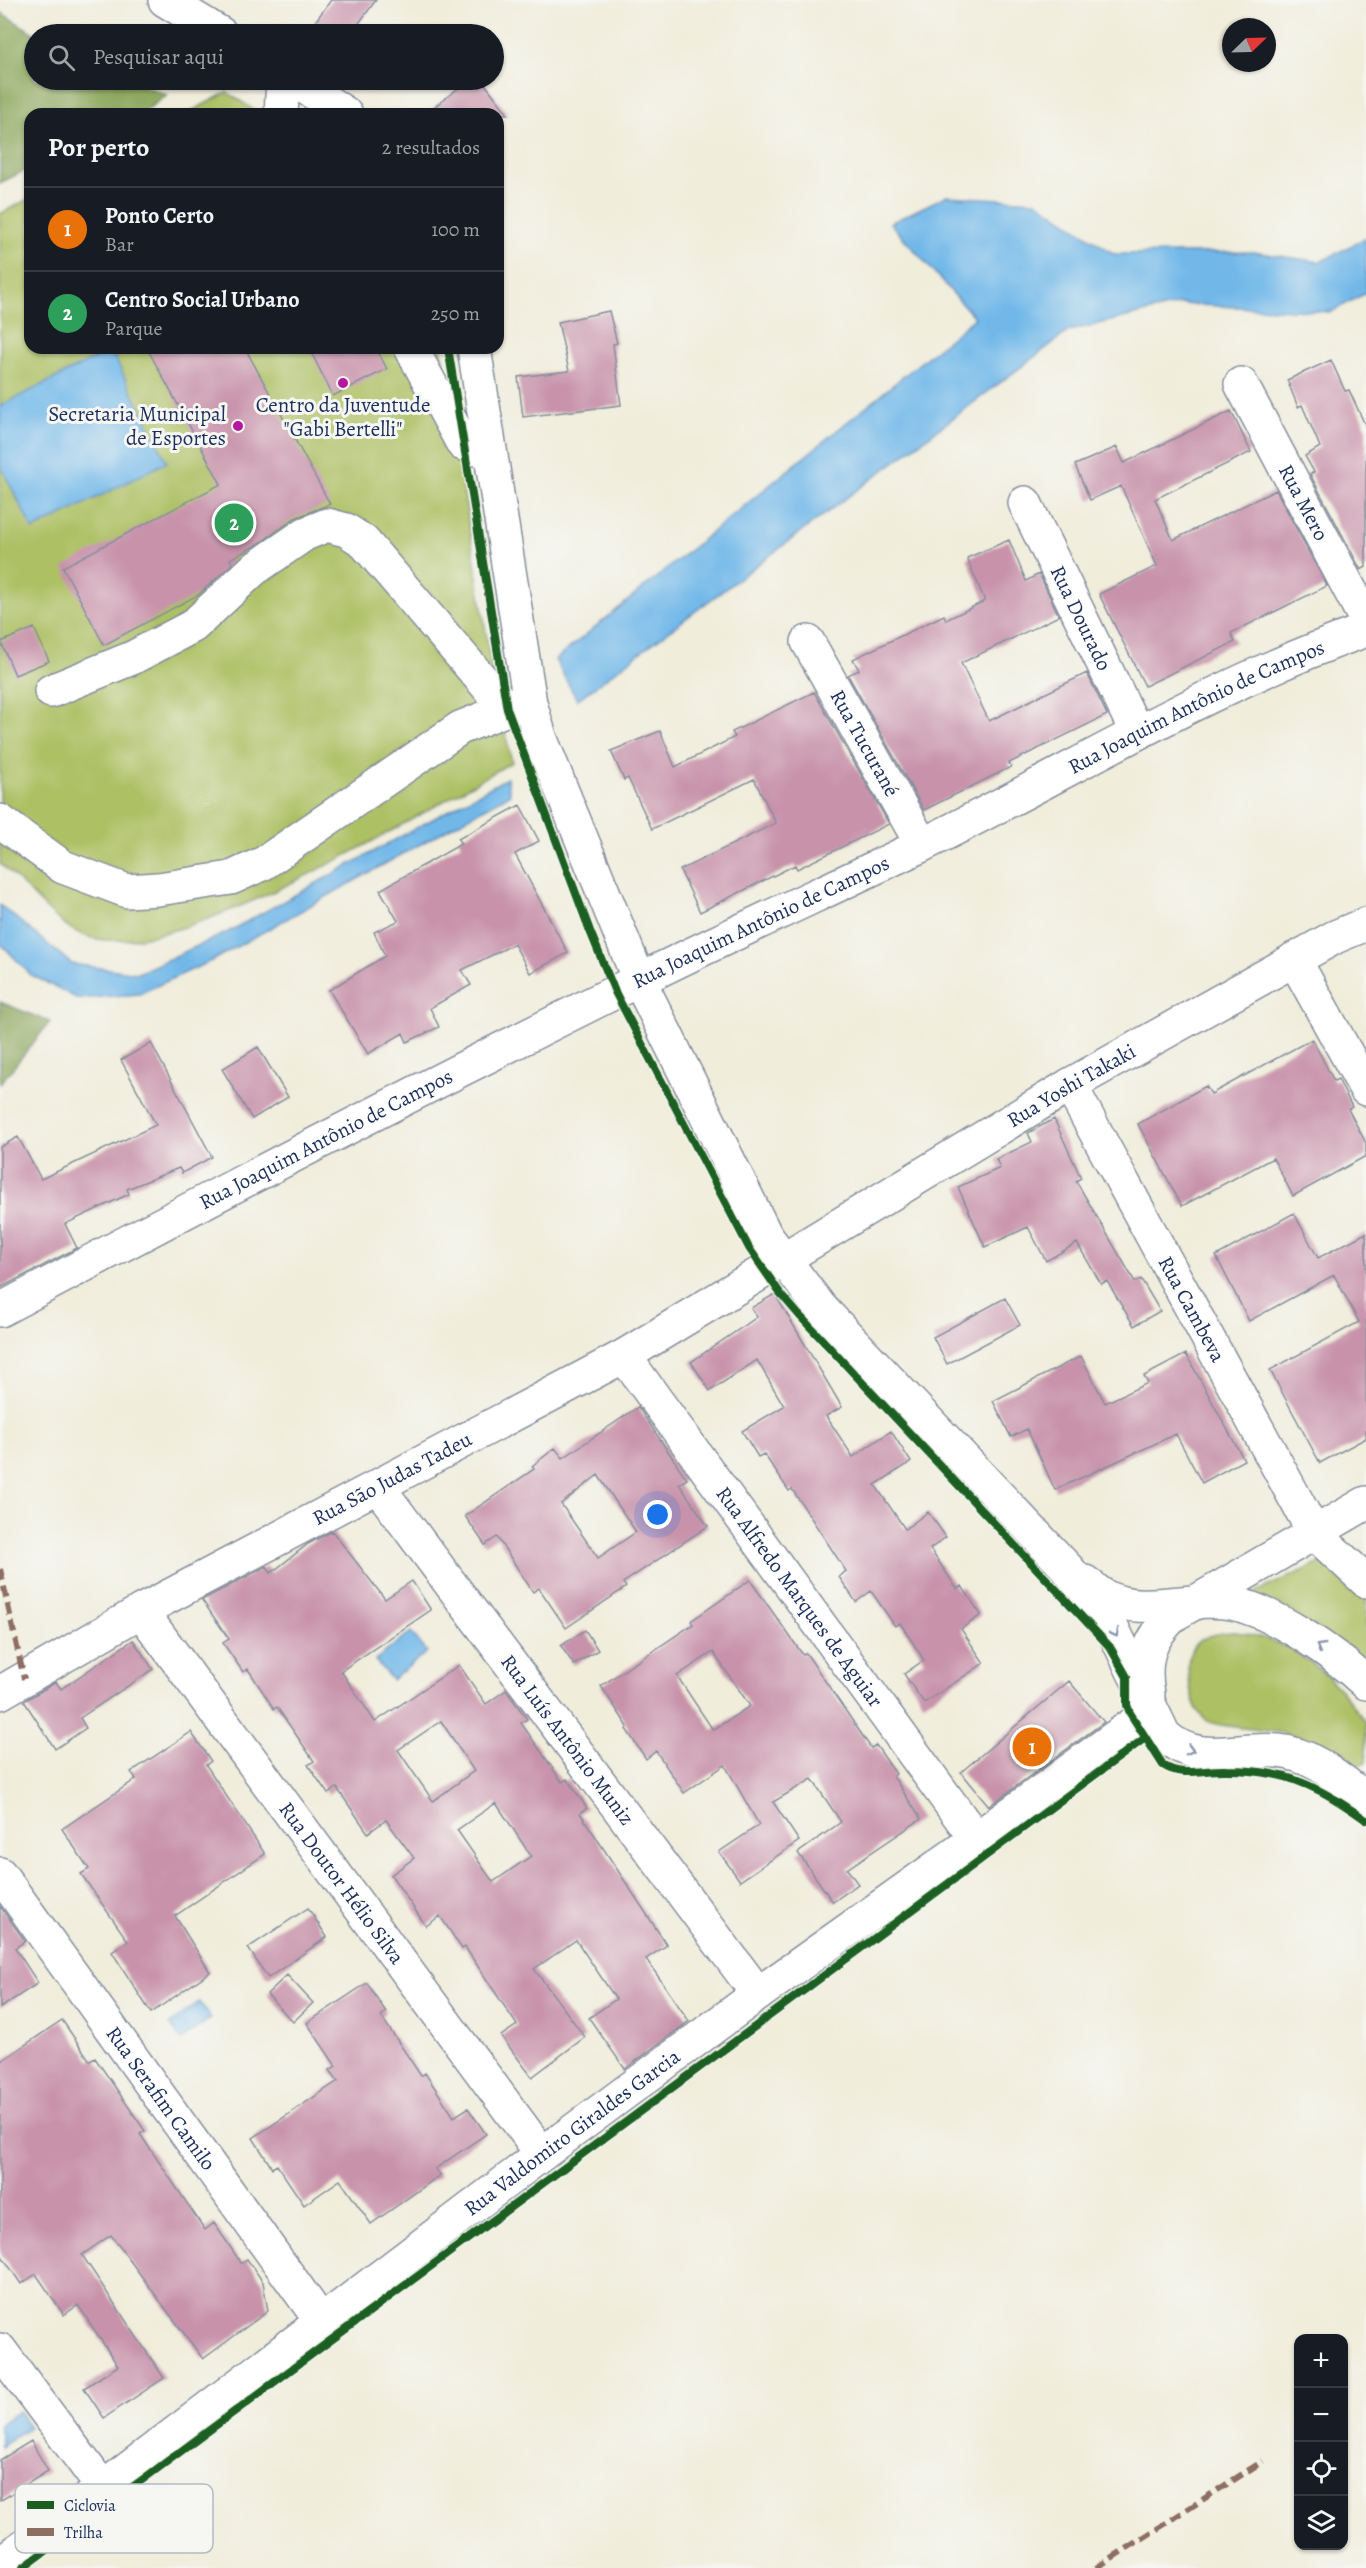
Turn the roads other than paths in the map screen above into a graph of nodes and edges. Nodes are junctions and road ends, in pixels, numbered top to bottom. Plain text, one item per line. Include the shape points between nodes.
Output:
1 (165, 0) edge
2 (205, 24) edge
3 (283, 90) edge
4 (309, 90) edge
5 (282, 108) edge
6 (337, 108) edge
7 (414, 354) edge
8 (475, 354) edge
9 (1241, 384) dead end
10 (489, 453) junction
11 (1025, 503) dead end
12 (1366, 620) edge
13 (1366, 630) edge
14 (808, 642) dead end
15 (51, 691) dead end
16 (519, 706) junction
17 (1137, 731) junction
18 (0, 821) edge
19 (922, 845) junction
20 (1366, 924) edge
21 (1294, 959) junction
22 (639, 980) junction
23 (1070, 1085) junction
24 (1366, 1089) edge
25 (782, 1259) junction
26 (0, 1310) edge
27 (624, 1356) junction
28 (378, 1487) junction
29 (1366, 1503) edge
30 (1314, 1533) junction
31 (1068, 1569) junction
32 (1366, 1581) edge
33 (1194, 1602) junction
34 (141, 1611) junction
35 (1366, 1683) edge
36 (0, 1693) edge
37 (1151, 1711) junction
38 (1366, 1799) edge
39 (976, 1839) junction
40 (0, 1874) edge
41 (758, 1994) junction
42 (542, 2154) junction
43 (321, 2321) junction
44 (0, 2350) edge
45 (100, 2484) edge
46 (108, 2484) edge
47 (15, 2552) edge
48 (0, 2563) edge

1 - 2 street
3 - 5 street
4 - 6 street
7 - 10 street via 464,444
8 - 10 street
9 - 12 street, Rua Mero
10 - 16 street
11 - 17 street, Rua Dourado
13 - 17 street, Rua Joaquim Antônio de Campos via 1317,647
14 - 19 street, Rua Tucurané
15 - 16 street via 132,658 193,626 253,570 305,534 327,525 346,530 363,541
16 - 18 street via 460,728 264,863 231,878 127,891 63,867
16 - 22 street via 556,781
17 - 19 street, Rua Joaquim Antônio de Campos
19 - 22 street, Rua Joaquim Antônio de Campos
20 - 21 street, Rua Yoshi Takaki
21 - 23 street, Rua Yoshi Takaki
21 - 24 street
22 - 25 street via 753,1211
22 - 26 street, Rua Joaquim Antônio de Campos
23 - 25 street, Rua Yoshi Takaki
23 - 30 street, Rua Cambeva
25 - 27 street, Rua São Judas Tadeu
25 - 31 street via 820,1307
27 - 28 street, Rua São Judas Tadeu
27 - 39 street, Rua Alfredo Marques de Aguiar
28 - 34 street, Rua São Judas Tadeu
28 - 41 street, Rua Luís Antônio Muniz
29 - 30 street
30 - 32 street, Rua Cambeva
30 - 33 street
31 - 33 street via 1104,1596 1122,1603
31 -> 37 street via 1109,1621
35 -> 33 street via 1328,1652 1274,1619 1233,1604
33 - 37 street via 1158,1630 1149,1647 1147,1685
34 - 36 street, Rua São Judas Tadeu
34 - 42 street, Rua Doutor Hélio Silva
37 -> 38 street via 1164,1736 1176,1746 1208,1755 1280,1751 1317,1763
37 - 39 street, Rua Valdomiro Giraldes Garcia
39 - 41 street, Rua Valdomiro Giraldes Garcia
40 - 43 street, Rua Serafim Camilo
41 - 42 street, Rua Valdomiro Giraldes Garcia
42 - 43 street, Rua Valdomiro Giraldes Garcia
43 - 46 street, Rua Valdomiro Giraldes Garcia
44 - 45 street
47 - 48 street, Rua Valdomiro Giraldes Garcia

